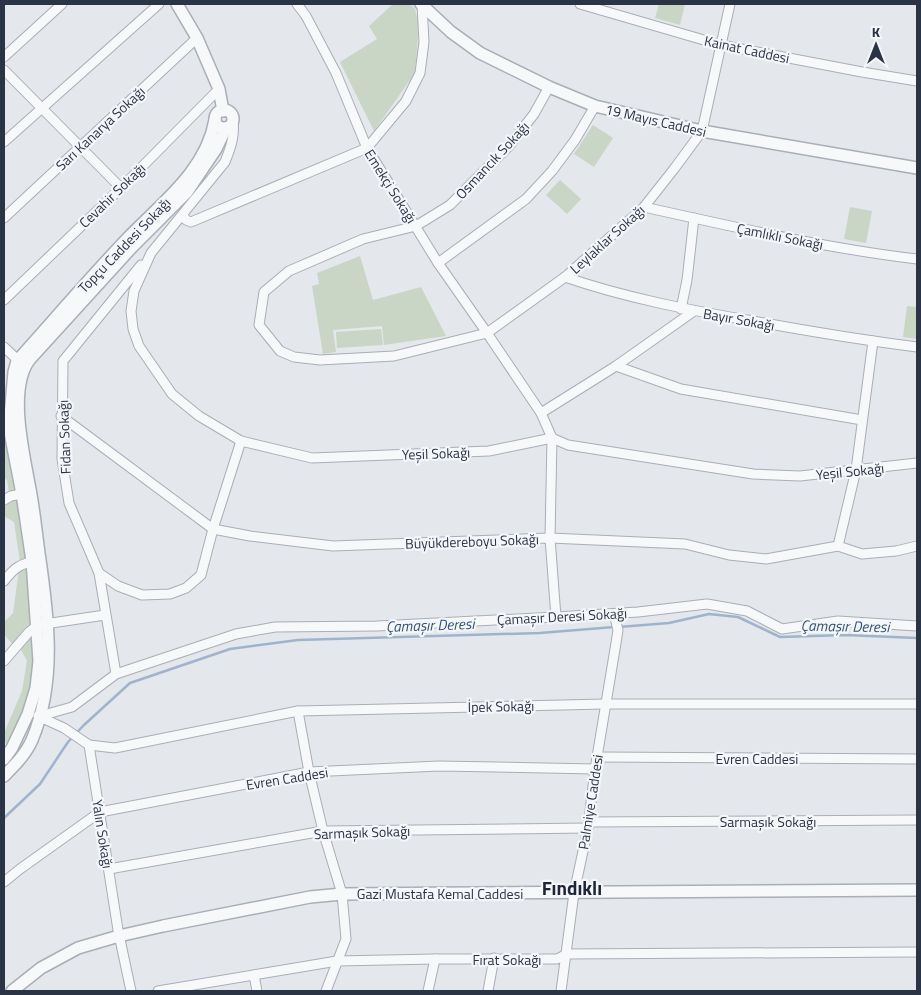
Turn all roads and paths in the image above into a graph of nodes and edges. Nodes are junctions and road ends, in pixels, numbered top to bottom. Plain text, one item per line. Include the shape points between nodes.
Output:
1 (62, 4) edge
2 (159, 4) edge
3 (178, 4) edge
4 (297, 4) edge
5 (422, 4) edge
6 (580, 4) edge
7 (730, 4) edge
8 (197, 38) junction
9 (721, 45) junction
10 (4, 57) edge
11 (4, 70) edge
12 (917, 81) edge
13 (549, 87) junction
14 (219, 89) junction
15 (595, 106) junction
16 (42, 108) junction
17 (223, 110) junction
18 (216, 120) junction
19 (229, 125) junction
20 (702, 131) junction
21 (4, 142) edge
22 (80, 147) junction
23 (367, 148) junction
24 (917, 168) edge
25 (121, 188) junction
26 (644, 207) junction
27 (183, 215) junction
28 (4, 218) edge
29 (694, 218) junction
30 (416, 226) junction
31 (151, 253) junction
32 (917, 259) edge
33 (438, 263) junction
34 (565, 277) junction
35 (4, 300) edge
36 (681, 309) junction
37 (694, 311) junction
38 (487, 332) junction
39 (873, 341) junction
40 (4, 347) edge
41 (917, 347) edge
42 (4, 357) edge
43 (21, 363) junction
44 (616, 366) junction
45 (541, 413) junction
46 (61, 416) junction
47 (862, 420) junction
48 (10, 427) edge
49 (552, 438) junction
50 (241, 441) junction
51 (917, 463) edge
52 (856, 470) junction
53 (27, 493) junction
54 (4, 500) edge
55 (213, 529) junction
56 (550, 538) junction
57 (838, 546) junction
58 (917, 546) edge
59 (36, 560) junction
60 (99, 573) junction
61 (4, 581) edge
62 (105, 615) junction
63 (614, 616) junction
64 (556, 617) junction
65 (43, 624) junction
66 (917, 626) edge
67 (4, 662) edge
68 (116, 674) junction
69 (605, 704) junction
70 (917, 704) edge
71 (298, 712) junction
72 (28, 714) junction
73 (40, 716) junction
74 (89, 744) junction
75 (598, 757) junction
76 (4, 758) edge
77 (917, 759) edge
78 (595, 769) junction
79 (309, 772) junction
80 (4, 776) edge
81 (100, 812) junction
82 (917, 820) edge
83 (589, 825) junction
84 (323, 831) junction
85 (109, 869) junction
86 (4, 882) edge
87 (917, 890) edge
88 (574, 893) junction
89 (342, 894) junction
90 (119, 936) junction
91 (917, 952) edge
92 (566, 954) junction
93 (494, 958) junction
94 (435, 959) junction
95 (337, 961) junction
96 (254, 974) junction
97 (193, 988) edge
98 (12, 991) edge
99 (131, 991) edge
100 (158, 991) edge
101 (257, 991) edge
102 (326, 991) edge
103 (428, 991) edge
104 (488, 991) edge
105 (561, 991) edge

1 - 10 street
2 - 16 street
3 - 8 street
4 - 23 street, Emekçi Sokağı via 336,73
5 - 13 street, 19 Mayıs Caddesi via 451,32 480,53
5 - 23 street via 424,42 420,72 406,101
6 - 9 street, Kainat Caddesi
7 - 9 street, Leylaklar Sokağı
8 - 14 street
8 - 22 street, Sarı Kanarya Sokağı
9 - 12 street, Kainat Caddesi
9 - 20 street, Leylaklar Sokağı
11 - 16 street
13 - 15 street, 19 Mayıs Caddesi
13 - 30 street, Osmancık Sokağı via 534,114 480,177 450,204
14 - 17 street
14 - 25 street, Cevahir Sokağı
15 - 20 street, 19 Mayıs Caddesi
15 - 33 street via 552,171 526,199
16 - 21 street
16 - 22 street
17 - 18 street
17 - 19 street via 231,114
18 - 19 street via 220,127
18 - 43 street, Topçu Caddesi Sokağı via 207,147 180,186 126,240
19 - 27 street, Yeşil Sokağı via 234,132 225,162
19 - 43 street via 187,192
20 - 24 street, 19 Mayıs Caddesi
20 - 26 street, Leylaklar Sokağı
22 - 25 street
22 - 28 street, Sarı Kanarya Sokağı
23 - 27 street via 191,222
23 - 30 street, Emekçi Sokağı
25 - 35 street, Cevahir Sokağı
26 - 29 street, Çamlıklı Sokağı
26 - 34 street, Leylaklar Sokağı
27 - 31 street, Yeşil Sokağı
29 - 32 street, Çamlıklı Sokağı
29 - 36 street
30 - 33 street, Emekçi Sokağı
30 - 38 street, Osmancık Sokağı via 363,239 289,271 264,292 259,325 280,351 294,357 320,360 394,356
31 - 46 street, Fidan Sokağı via 63,361
31 - 50 street, Yeşil Sokağı via 134,291 131,311 139,346 172,394 199,416
33 - 38 street, Emekçi Sokağı
34 - 36 street, Bayır Sokağı
34 - 38 street, Leylaklar Sokağı
36 - 37 street, Bayır Sokağı
37 - 39 street, Bayır Sokağı
37 - 44 street
38 - 45 street
39 - 41 street, Bayır Sokağı
39 - 47 street
40 - 43 street
42 - 43 street
43 - 48 street via 13,377
44 - 45 street
44 - 47 street via 682,388
45 - 49 street
46 - 55 street, Büyükdereboyu Sokağı
46 - 60 street, Fidan Sokağı via 62,459 69,503
47 - 52 street
48 - 53 street
49 - 50 street, Yeşil Sokağı via 489,451 312,458
49 - 52 street, Yeşil Sokağı via 568,445 754,474 800,476
49 - 56 street
50 - 55 street
51 - 52 street, Yeşil Sokağı
52 - 57 street
53 - 54 street
53 - 59 street
55 - 56 street, Büyükdereboyu Sokağı via 333,546
55 - 60 street via 201,575 186,588 170,594 142,595 118,586
56 - 57 street, Büyükdereboyu Sokağı via 684,544 729,555 766,559
56 - 64 street
57 - 58 street, Büyükdereboyu Sokağı via 862,554
59 - 61 street via 23,563
59 - 65 street
60 - 62 street, Fidan Sokağı
62 - 65 street
62 - 68 street, Fidan Sokağı
63 - 64 street, Çamaşır Deresi Sokağı
63 - 66 street, Çamaşır Deresi Sokağı via 707,604 747,611 782,629 838,621
63 - 69 street, Palmiye Caddesi via 618,630
64 - 68 street, Çamaşır Deresi Sokağı via 377,626 275,627 236,634
65 - 67 street via 29,632
65 - 72 street via 36,688
65 - 73 street via 48,654
68 - 73 street, Çamaşır Deresi Sokağı via 72,707
69 - 70 street, İpek Sokağı
69 - 71 street, İpek Sokağı
69 - 75 street, Palmiye Caddesi
71 - 74 street, İpek Sokağı via 115,748
71 - 79 street
72 - 73 street
72 - 76 street
73 - 74 street
73 - 80 street via 32,741
74 - 81 street, Yalın Sokağı
75 - 77 street, Evren Caddesi
75 - 78 street, Palmiye Caddesi
78 - 79 street, Evren Caddesi via 439,766
78 - 83 street, Palmiye Caddesi
79 - 81 street, Evren Caddesi
79 - 84 street
81 - 85 street, Yalın Sokağı
81 - 86 street, Evren Caddesi
82 - 83 street, Sarmaşık Sokağı
83 - 84 street, Sarmaşık Sokağı
83 - 88 street, Palmiye Caddesi
84 - 85 street, Sarmaşık Sokağı
84 - 89 street
85 - 90 street, Yalın Sokağı
87 - 88 street, Gazi Mustafa Kemal Caddesi
88 - 89 street, Gazi Mustafa Kemal Caddesi
88 - 92 street, Palmiye Caddesi
89 - 90 street, Gazi Mustafa Kemal Caddesi via 310,897
89 - 95 street via 346,939
90 - 98 street, Gazi Mustafa Kemal Caddesi via 78,948 41,968
90 - 99 street, Yalın Sokağı
91 - 92 street, Fırat Sokağı
92 - 93 street, Fırat Sokağı via 557,959
92 - 105 street, Palmiye Caddesi
93 - 94 street, Fırat Sokağı
93 - 104 street
94 - 95 street, Fırat Sokağı
94 - 103 street
95 - 96 street, Fırat Sokağı
95 - 102 street
96 - 97 street, Fırat Sokağı
96 - 101 street
97 - 100 street, Fırat Sokağı

